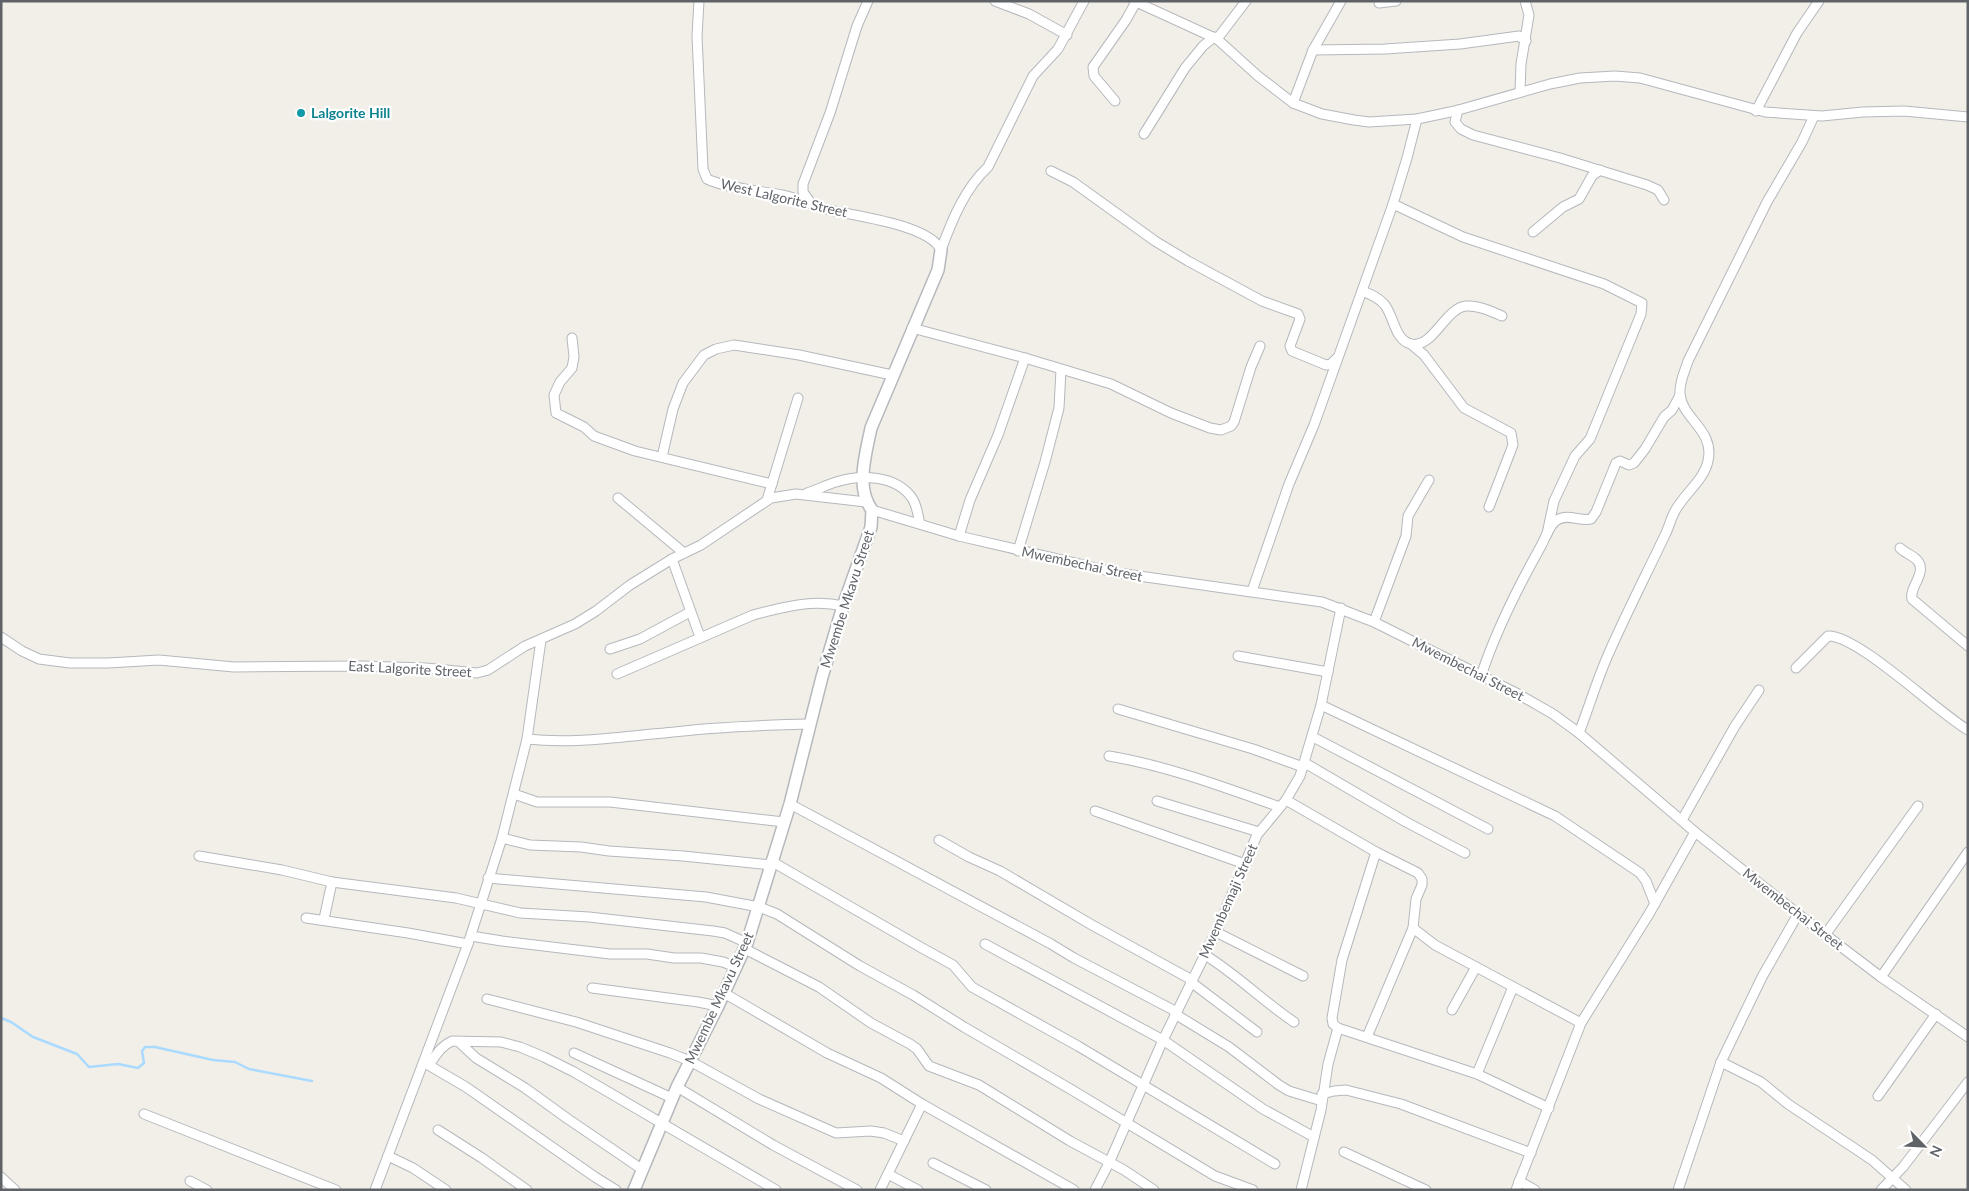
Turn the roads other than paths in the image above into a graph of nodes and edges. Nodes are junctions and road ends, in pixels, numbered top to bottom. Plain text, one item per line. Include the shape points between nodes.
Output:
1 (699, 1) edge
2 (868, 1) edge
3 (995, 1) edge
4 (1084, 1) edge
5 (1246, 1) edge
6 (1341, 1) edge
7 (1396, 1) edge
8 (1526, 1) edge
9 (1819, 1) edge
10 (1135, 2) edge
11 (1379, 3) dead end
12 (1067, 34) junction
13 (1215, 38) junction
14 (1526, 42) junction
15 (1313, 50) junction
16 (1520, 92) junction
17 (1115, 101) dead end
18 (1293, 103) junction
19 (1458, 110) junction
20 (1756, 111) junction
21 (1814, 116) junction
22 (1968, 117) edge
23 (1417, 119) junction
24 (1144, 134) dead end
25 (1600, 170) junction
26 (1051, 171) dead end
27 (1664, 200) dead end
28 (810, 203) junction
29 (1393, 204) junction
30 (1533, 232) dead end
31 (941, 250) junction
32 (1362, 290) junction
33 (1502, 316) dead end
34 (912, 328) junction
35 (572, 338) dead end
36 (1411, 344) junction
37 (1260, 346) dead end
38 (1025, 358) junction
39 (1337, 358) junction
40 (1061, 370) junction
41 (892, 375) junction
42 (1680, 395) junction
43 (798, 398) dead end
44 (662, 458) junction
45 (864, 476) junction
46 (1429, 480) dead end
47 (772, 484) junction
48 (803, 494) junction
49 (618, 498) dead end
50 (767, 500) junction
51 (869, 506) junction
52 (1490, 507) dead end
53 (920, 524) junction
54 (1547, 534) junction
55 (959, 536) junction
56 (1900, 548) dead end
57 (1018, 551) junction
58 (684, 553) junction
59 (672, 559) junction
60 (1252, 591) junction
61 (843, 606) junction
62 (1341, 608) junction
63 (690, 612) junction
64 (1374, 622) junction
65 (1, 637) edge
66 (700, 637) junction
67 (541, 640) junction
68 (1968, 646) edge
69 (610, 649) dead end
70 (1238, 656) dead end
71 (1796, 668) dead end
72 (1328, 672) junction
73 (617, 674) dead end
74 (1481, 676) junction
75 (1759, 690) dead end
76 (1321, 705) junction
77 (1118, 709) dead end
78 (809, 724) junction
79 (1968, 730) edge
80 (1579, 733) junction
81 (1313, 737) junction
82 (527, 739) junction
83 (1109, 756) dead end
84 (1304, 765) junction
85 (514, 794) junction
86 (1157, 800) dead end
87 (1283, 803) junction
88 (790, 804) junction
89 (1918, 806) dead end
90 (1095, 811) dead end
91 (1682, 820) junction
92 (784, 822) junction
93 (1488, 829) dead end
94 (1260, 832) junction
95 (1695, 832) junction
96 (502, 838) junction
97 (939, 840) dead end
98 (1376, 852) junction
99 (1968, 852) edge
100 (1465, 853) dead end
101 (199, 856) dead end
102 (771, 863) junction
103 (1245, 864) junction
104 (488, 878) junction
105 (332, 882) junction
106 (1655, 904) junction
107 (480, 905) junction
108 (759, 907) junction
109 (1798, 914) junction
110 (306, 918) dead end
111 (324, 919) junction
112 (1413, 928) junction
113 (1216, 932) junction
114 (1825, 935) junction
115 (470, 940) junction
116 (985, 944) dead end
117 (746, 946) junction
118 (1205, 954) junction
119 (736, 967) junction
120 (1476, 967) junction
121 (1303, 976) dead end
122 (1881, 977) junction
123 (1192, 981) junction
124 (1513, 987) junction
125 (592, 988) dead end
126 (724, 993) junction
127 (486, 999) dead end
128 (718, 1006) junction
129 (1452, 1010) dead end
130 (1176, 1013) junction
131 (1936, 1014) junction
132 (1294, 1022) dead end
133 (1581, 1023) junction
134 (1338, 1028) junction
135 (1257, 1032) dead end
136 (1968, 1036) edge
137 (1367, 1038) junction
138 (1163, 1040) junction
139 (460, 1042) junction
140 (574, 1053) dead end
141 (690, 1061) junction
142 (1721, 1062) junction
143 (427, 1064) junction
144 (1477, 1074) junction
145 (1968, 1082) edge
146 (1143, 1084) junction
147 (677, 1087) junction
148 (1878, 1096) dead end
149 (672, 1098) junction
150 (1322, 1098) junction
151 (922, 1104) junction
152 (1549, 1108) junction
153 (144, 1114) dead end
154 (1126, 1123) junction
155 (661, 1124) junction
156 (438, 1130) dead end
157 (1314, 1137) junction
158 (904, 1141) junction
159 (1344, 1152) dead end
160 (1531, 1153) junction
161 (388, 1156) junction
162 (933, 1163) dead end
163 (1109, 1163) junction
164 (1275, 1164) dead end
165 (643, 1170) junction
166 (888, 1174) junction
167 (1, 1177) edge
168 (1891, 1178) junction
169 (190, 1181) dead end
170 (1517, 1186) edge
171 (15, 1190) edge
172 (207, 1190) edge
173 (336, 1190) edge
174 (375, 1190) edge
175 (446, 1190) edge
176 (527, 1190) edge
177 (616, 1190) edge
178 (634, 1190) edge
179 (776, 1190) edge
180 (857, 1190) edge
181 (880, 1190) edge
182 (918, 1190) edge
183 (986, 1190) edge
184 (1074, 1190) edge
185 (1095, 1190) edge
186 (1154, 1190) edge
187 (1253, 1190) edge
188 (1300, 1190) edge
189 (1426, 1190) edge
190 (1535, 1190) edge
191 (1678, 1190) edge
192 (1881, 1190) edge
193 (1906, 1190) edge

1 - 28 street, West Lalgorite Street via 697,36 704,174 722,184
2 - 28 street via 803,184
3 - 12 street
4 - 12 street, Mwembe Mkavu Street
5 - 13 street
6 - 15 street
7 - 11 street
8 - 14 street via 1529,15
9 - 20 street via 1797,33
10 - 13 street
10 - 17 street via 1094,67 1094,76
12 - 31 street, Mwembe Mkavu Street via 1058,50 1033,76 988,167 976,178 952,221
13 - 18 street
13 - 24 street via 1203,46 1185,68
14 - 15 street via 1519,36 1512,36 1385,50
14 - 16 street
15 - 18 street
16 - 19 street
16 - 20 street via 1580,78 1632,77
18 - 23 street via 1322,114 1369,122
19 - 23 street
19 - 25 street via 1455,122 1468,133
20 - 21 street
21 - 22 street via 1904,111
21 - 42 street via 1700,334 1688,361
23 - 29 street
25 - 27 street via 1655,188
25 - 30 street via 1592,176 1579,199
26 - 39 street via 1073,182 1188,261 1262,301 1298,314 1300,318 1290,346 1292,351 1326,365
28 - 31 street, West Lalgorite Street via 914,231 937,243
29 - 32 street
29 - 54 street via 1464,237 1604,284 1642,302 1642,314 1590,439 1575,456 1554,501
31 - 34 street, Mwembe Mkavu Street via 938,270
32 - 36 street via 1386,306 1397,332
32 - 39 street
33 - 36 street via 1480,307 1458,308 1434,333 1420,343
34 - 38 street
34 - 41 street, Mwembe Mkavu Street
35 - 44 street via 572,368 554,395 556,413 584,427 594,436
36 - 52 street via 1424,355 1464,408 1511,432 1513,445
37 - 40 street via 1234,422 1221,430 1171,413 1111,384
38 - 40 street
38 - 55 street
39 - 60 street
40 - 57 street via 1059,408
41 - 44 street via 806,356 734,345 716,349 704,355 683,382
41 - 45 street, Mwembe Mkavu Street via 871,428
42 - 54 street via 1639,458 1629,465 1620,461 1616,463 1591,519 1563,517
42 - 80 street via 1708,443 1708,463 1674,512 1608,657
43 - 47 street
44 - 47 street
45 - 48 street
45 - 51 street, Mwembe Mkavu Street
45 - 53 street via 902,487 913,499
46 - 64 street via 1408,516 1406,536
47 - 50 street
48 - 50 street, East Lalgorite Street via 781,495
48 - 51 street, East Lalgorite Street
49 - 58 street
50 - 58 street, East Lalgorite Street
51 - 53 street, Mwembechai Street
51 - 61 street, Mwembe Mkavu Street via 871,527
53 - 55 street, Mwembechai Street
54 - 74 street via 1526,572
55 - 57 street, Mwembechai Street
56 - 68 street via 1920,565 1912,599
57 - 60 street, Mwembechai Street via 1118,574
58 - 59 street, East Lalgorite Street
59 - 63 street
59 - 67 street, East Lalgorite Street via 589,616
60 - 62 street, Mwembechai Street
61 - 66 street via 827,602 775,609
61 - 78 street, Mwembe Mkavu Street
62 - 64 street, Mwembechai Street
62 - 72 street, Mwembemaji Street
63 - 66 street
63 - 69 street via 640,639
64 - 74 street, Mwembechai Street
65 - 67 street, East Lalgorite Street via 39,659 70,663 159,660 234,667 426,668 470,674 488,670 525,646
66 - 73 street
67 - 82 street
70 - 72 street
71 - 79 street via 1828,636 1842,639 1866,653
72 - 76 street, Mwembemaji Street
74 - 80 street, Mwembechai Street via 1539,706
75 - 91 street
76 - 81 street, Mwembemaji Street
76 - 106 street via 1568,824 1640,873
77 - 84 street
78 - 82 street via 738,725 590,740 550,742
78 - 88 street, Mwembe Mkavu Street
80 - 91 street, Mwembechai Street
81 - 84 street, Mwembemaji Street
81 - 93 street
82 - 85 street
83 - 87 street via 1138,761
84 - 87 street, Mwembemaji Street
84 - 100 street
85 - 92 street via 538,802 618,803
85 - 96 street
86 - 94 street
87 - 94 street, Mwembemaji Street
87 - 98 street
88 - 92 street, Mwembe Mkavu Street
88 - 130 street
89 - 114 street
90 - 103 street
91 - 95 street, Mwembechai Street
92 - 102 street, Mwembe Mkavu Street
94 - 103 street, Mwembemaji Street
95 - 106 street
95 - 109 street, Mwembechai Street
96 - 102 street via 530,846 581,847
96 - 104 street
97 - 123 street via 1017,880
98 - 112 street via 1421,875
98 - 134 street via 1340,968 1332,1018
99 - 122 street
101 - 105 street
102 - 108 street, Mwembe Mkavu Street
102 - 146 street via 941,957 953,965 972,987
103 - 113 street, Mwembemaji Street
104 - 107 street
104 - 108 street via 706,897
105 - 107 street via 425,893
105 - 111 street
106 - 133 street
107 - 115 street
107 - 117 street via 520,913 713,931
108 - 117 street, Mwembe Mkavu Street
108 - 154 street via 777,914 860,966 913,994 964,1028
109 - 114 street, Mwembechai Street
109 - 142 street
110 - 111 street
111 - 115 street
112 - 120 street via 1435,945
112 - 137 street
113 - 118 street, Mwembemaji Street
113 - 121 street
114 - 122 street, Mwembechai Street
115 - 119 street via 610,954 701,958
115 - 143 street
116 - 138 street
117 - 119 street, Mwembe Mkavu Street
117 - 163 street via 910,1044 929,1066 979,1084
118 - 123 street, Mwembemaji Street
118 - 132 street
119 - 126 street, Mwembe Mkavu Street
120 - 124 street
120 - 129 street
122 - 131 street, Mwembechai Street
123 - 130 street, Mwembemaji Street
123 - 135 street
124 - 133 street
124 - 144 street
125 - 128 street
126 - 128 street, Mwembe Mkavu Street
126 - 151 street via 826,1053 881,1078
127 - 141 street via 605,1030
128 - 141 street, Mwembe Mkavu Street
130 - 138 street, Mwembemaji Street
130 - 150 street via 1279,1085 1290,1091
131 - 136 street, Mwembechai Street
131 - 148 street
133 - 152 street
134 - 137 street
134 - 150 street
137 - 144 street
138 - 146 street, Mwembemaji Street
138 - 157 street via 1263,1109
139 - 143 street via 446,1044
139 - 155 street via 501,1042 520,1047 574,1072
139 - 165 street via 476,1058
140 - 149 street
141 - 147 street, Mwembe Mkavu Street
141 - 158 street via 759,1099 836,1133 884,1133
142 - 168 street via 1761,1082 1872,1160
142 - 191 street
143 - 161 street
143 - 177 street
144 - 152 street
145 - 168 street
146 - 154 street, Mwembemaji Street
146 - 164 street
147 - 149 street, Mwembe Mkavu Street
147 - 180 street via 773,1145
149 - 155 street, Mwembe Mkavu Street
150 - 157 street
150 - 160 street via 1334,1091 1346,1090 1401,1104
151 - 158 street
151 - 184 street
152 - 160 street
153 - 173 street
154 - 163 street, Mwembemaji Street
154 - 187 street via 1215,1176
155 - 165 street, Mwembe Mkavu Street
155 - 179 street
156 - 176 street
157 - 188 street
158 - 166 street
159 - 189 street
160 - 170 street
161 - 174 street
161 - 175 street
162 - 183 street
163 - 185 street, Mwembemaji Street
163 - 186 street
165 - 178 street, Mwembe Mkavu Street
166 - 181 street
166 - 182 street
167 - 171 street
168 - 192 street
168 - 193 street
169 - 172 street
170 - 190 street

